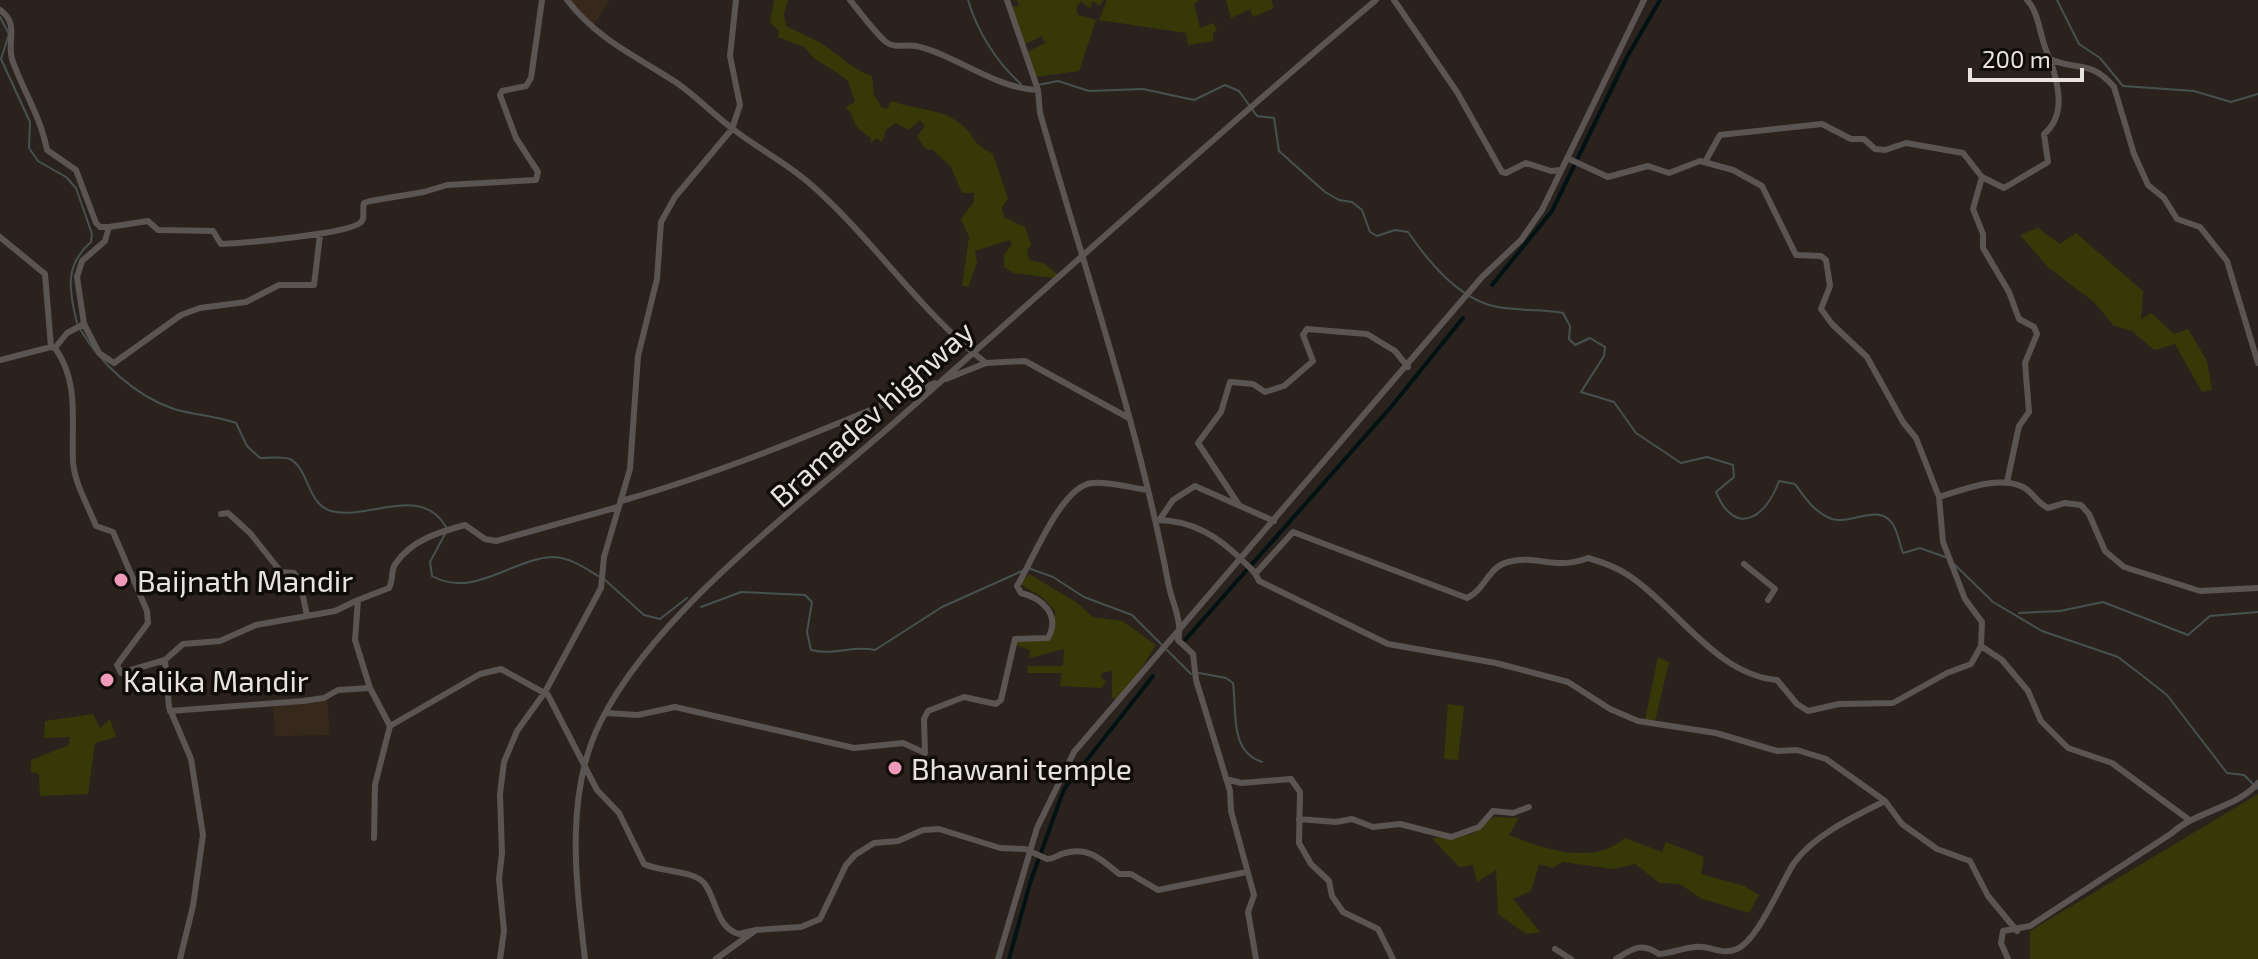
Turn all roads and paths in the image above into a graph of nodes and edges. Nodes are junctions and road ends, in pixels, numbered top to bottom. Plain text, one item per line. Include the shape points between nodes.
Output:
1 (542, 0) edge
2 (567, 0) edge
3 (736, 0) edge
4 (850, 0) edge
5 (1007, 0) edge
6 (1376, 0) edge
7 (1394, 0) edge
8 (1644, 0) edge
9 (2027, 0) edge
10 (0, 10) edge
11 (2050, 59) junction
12 (1038, 90) junction
13 (732, 129) junction
14 (1569, 159) junction
15 (1705, 162) junction
16 (1561, 170) junction
17 (1982, 177) junction
18 (109, 227) junction
19 (320, 235) junction
20 (0, 237) edge
21 (1081, 256) junction
22 (81, 326) junction
23 (53, 347) junction
24 (972, 352) junction
25 (0, 360) edge
26 (986, 363) junction
27 (2258, 363) edge
28 (1408, 367) junction
29 (942, 381) junction
30 (1127, 417) junction
31 (2007, 482) junction
32 (1148, 490) junction
33 (1939, 497) junction
34 (619, 504) junction
35 (1239, 505) junction
36 (221, 514) dead end
37 (1158, 520) junction
38 (1274, 521) junction
39 (1243, 561) junction
40 (1744, 564) dead end
41 (1254, 572) junction
42 (2258, 588) edge
43 (358, 600) junction
44 (1768, 600) dead end
45 (307, 616) junction
46 (1181, 628) junction
47 (1981, 646) junction
48 (165, 660) junction
49 (370, 688) junction
50 (545, 692) junction
51 (170, 711) junction
52 (606, 713) junction
53 (390, 726) junction
54 (587, 766) junction
55 (1226, 779) junction
56 (2258, 783) edge
57 (1885, 801) junction
58 (1529, 807) dead end
59 (1299, 819) junction
60 (2188, 819) junction
61 (374, 838) dead end
62 (1033, 853) junction
63 (1247, 872) junction
64 (756, 930) junction
65 (2017, 931) junction
66 (1555, 949) dead end
67 (180, 959) edge
68 (500, 959) edge
69 (585, 959) edge
70 (716, 959) edge
71 (998, 959) edge
72 (1256, 959) edge
73 (1393, 959) edge
74 (1571, 959) edge
75 (1616, 959) edge
76 (2008, 959) edge

1 - 19 street via 531,78 526,86 500,92 516,138 539,177 447,185 370,201 364,203 360,225
2 - 13 street via 628,56 676,82
3 - 13 street via 730,56 740,105
4 - 12 street via 886,42 916,46 977,73
5 - 12 street
6 - 21 street, Bramadev highway
7 - 16 street via 1451,82 1502,172 1526,163
8 - 14 street
9 - 11 street via 2036,10
10 - 18 street via 11,22 11,60 42,120 47,150 76,170 96,223
11 - 17 street via 2059,99 2058,116 2044,134 2048,162 2004,188
11 - 27 street via 2091,69 2114,87 2148,185 2177,219 2200,227 2227,261
12 - 21 street
13 - 24 street via 805,179 846,216
13 - 34 street via 675,197 661,222 657,279 638,356 630,469
14 - 15 street via 1608,177 1648,166 1669,173
14 - 16 street
15 - 17 street via 1720,135 1822,124 1851,139 1864,139 1875,149 1906,143 1948,148 1963,153
15 - 33 street via 1757,181 1796,255 1826,260 1830,286 1821,309 1867,357 1916,438
16 - 28 street via 1521,240
17 - 31 street via 1973,209 1983,248 2019,319 2037,334 2025,363 2029,412 2019,426
18 - 19 street via 148,221 158,230 213,231 221,244
18 - 22 street via 105,241 82,261 77,277
19 - 22 street via 314,285 290,283 246,302 181,315 114,363 99,353
20 - 23 street via 45,274
21 - 24 street, Bramadev highway
21 - 30 street
22 - 23 street
23 - 25 street
23 - 48 street via 66,365 74,404 76,480 96,526 113,532 147,611 148,623 117,669 126,674
24 - 26 street
24 - 29 street, Bramadev highway
26 - 29 street
26 - 30 street via 1025,361
28 - 35 street via 1395,351 1367,334 1307,329 1303,335 1313,361 1284,386 1265,392 1253,384 1230,382 1221,412 1198,443
28 - 38 street
29 - 34 street
29 - 52 street, Bramadev highway via 676,617
30 - 32 street
31 - 33 street
31 - 42 street via 2024,487 2048,508 2081,505 2105,551 2124,567 2200,591
32 - 37 street
32 - 52 street via 1089,482 1076,490 1038,544 1017,586 1021,593 1038,597 1053,616 1048,638 1015,639 996,704 964,697 928,711 925,753 903,743 854,748 675,707 638,715
33 - 47 street via 1943,542 1965,599 1982,622
34 - 43 street via 504,540 485,539 465,525 439,532 419,541 394,565 389,588
34 - 50 street via 601,588
35 - 37 street via 1195,486 1182,492
35 - 38 street
36 - 45 street via 228,513 250,533 281,572 294,573
37 - 39 street via 1206,531
37 - 46 street
38 - 39 street
39 - 41 street
39 - 46 street
40 - 44 street via 1775,589
41 - 47 street via 1293,532 1467,598 1496,567 1509,562 1528,559 1569,566 1588,558 1634,579 1697,640 1754,678 1777,680 1808,711 1839,704 1893,703 1971,664
41 - 57 street via 1272,589 1388,644 1568,682 1638,721 1814,755 1840,766
43 - 45 street
43 - 49 street via 355,640
45 - 48 street via 256,625 220,641 183,644
46 - 55 street via 1178,640 1193,654
46 - 62 street via 1074,752 1051,793
47 - 60 street via 2002,660 2028,691 2041,721 2068,748 2124,769
48 - 51 street
49 - 51 street via 338,690 303,701
49 - 53 street
50 - 53 street via 492,669
50 - 54 street
50 - 68 street via 517,731 504,762
51 - 67 street via 191,759 203,835
52 - 54 street, Bramadev highway
53 - 61 street via 375,785
54 - 64 street via 597,790 619,813 644,864 699,878 727,927 739,934
54 - 69 street, Bramadev highway via 575,846
55 - 59 street via 1291,779 1300,792
55 - 63 street
56 - 60 street
57 - 65 street via 1902,824 1937,849 1970,861 1988,896
57 - 75 street via 1809,847 1740,948 1725,953 1696,947 1659,954 1648,946 1635,947
58 - 59 street via 1513,813 1493,811 1479,827 1451,837 1400,824 1373,827 1352,819
59 - 73 street via 1299,843 1329,881 1343,912 1378,929
60 - 65 street via 2045,918
62 - 63 street via 1047,859 1087,852 1119,874 1131,874 1158,890
62 - 64 street via 932,828 898,841 874,843 846,865 820,919 801,927
62 - 71 street
63 - 72 street via 1254,895 1248,912
64 - 70 street
65 - 76 street via 2003,931 2001,943
66 - 74 street

